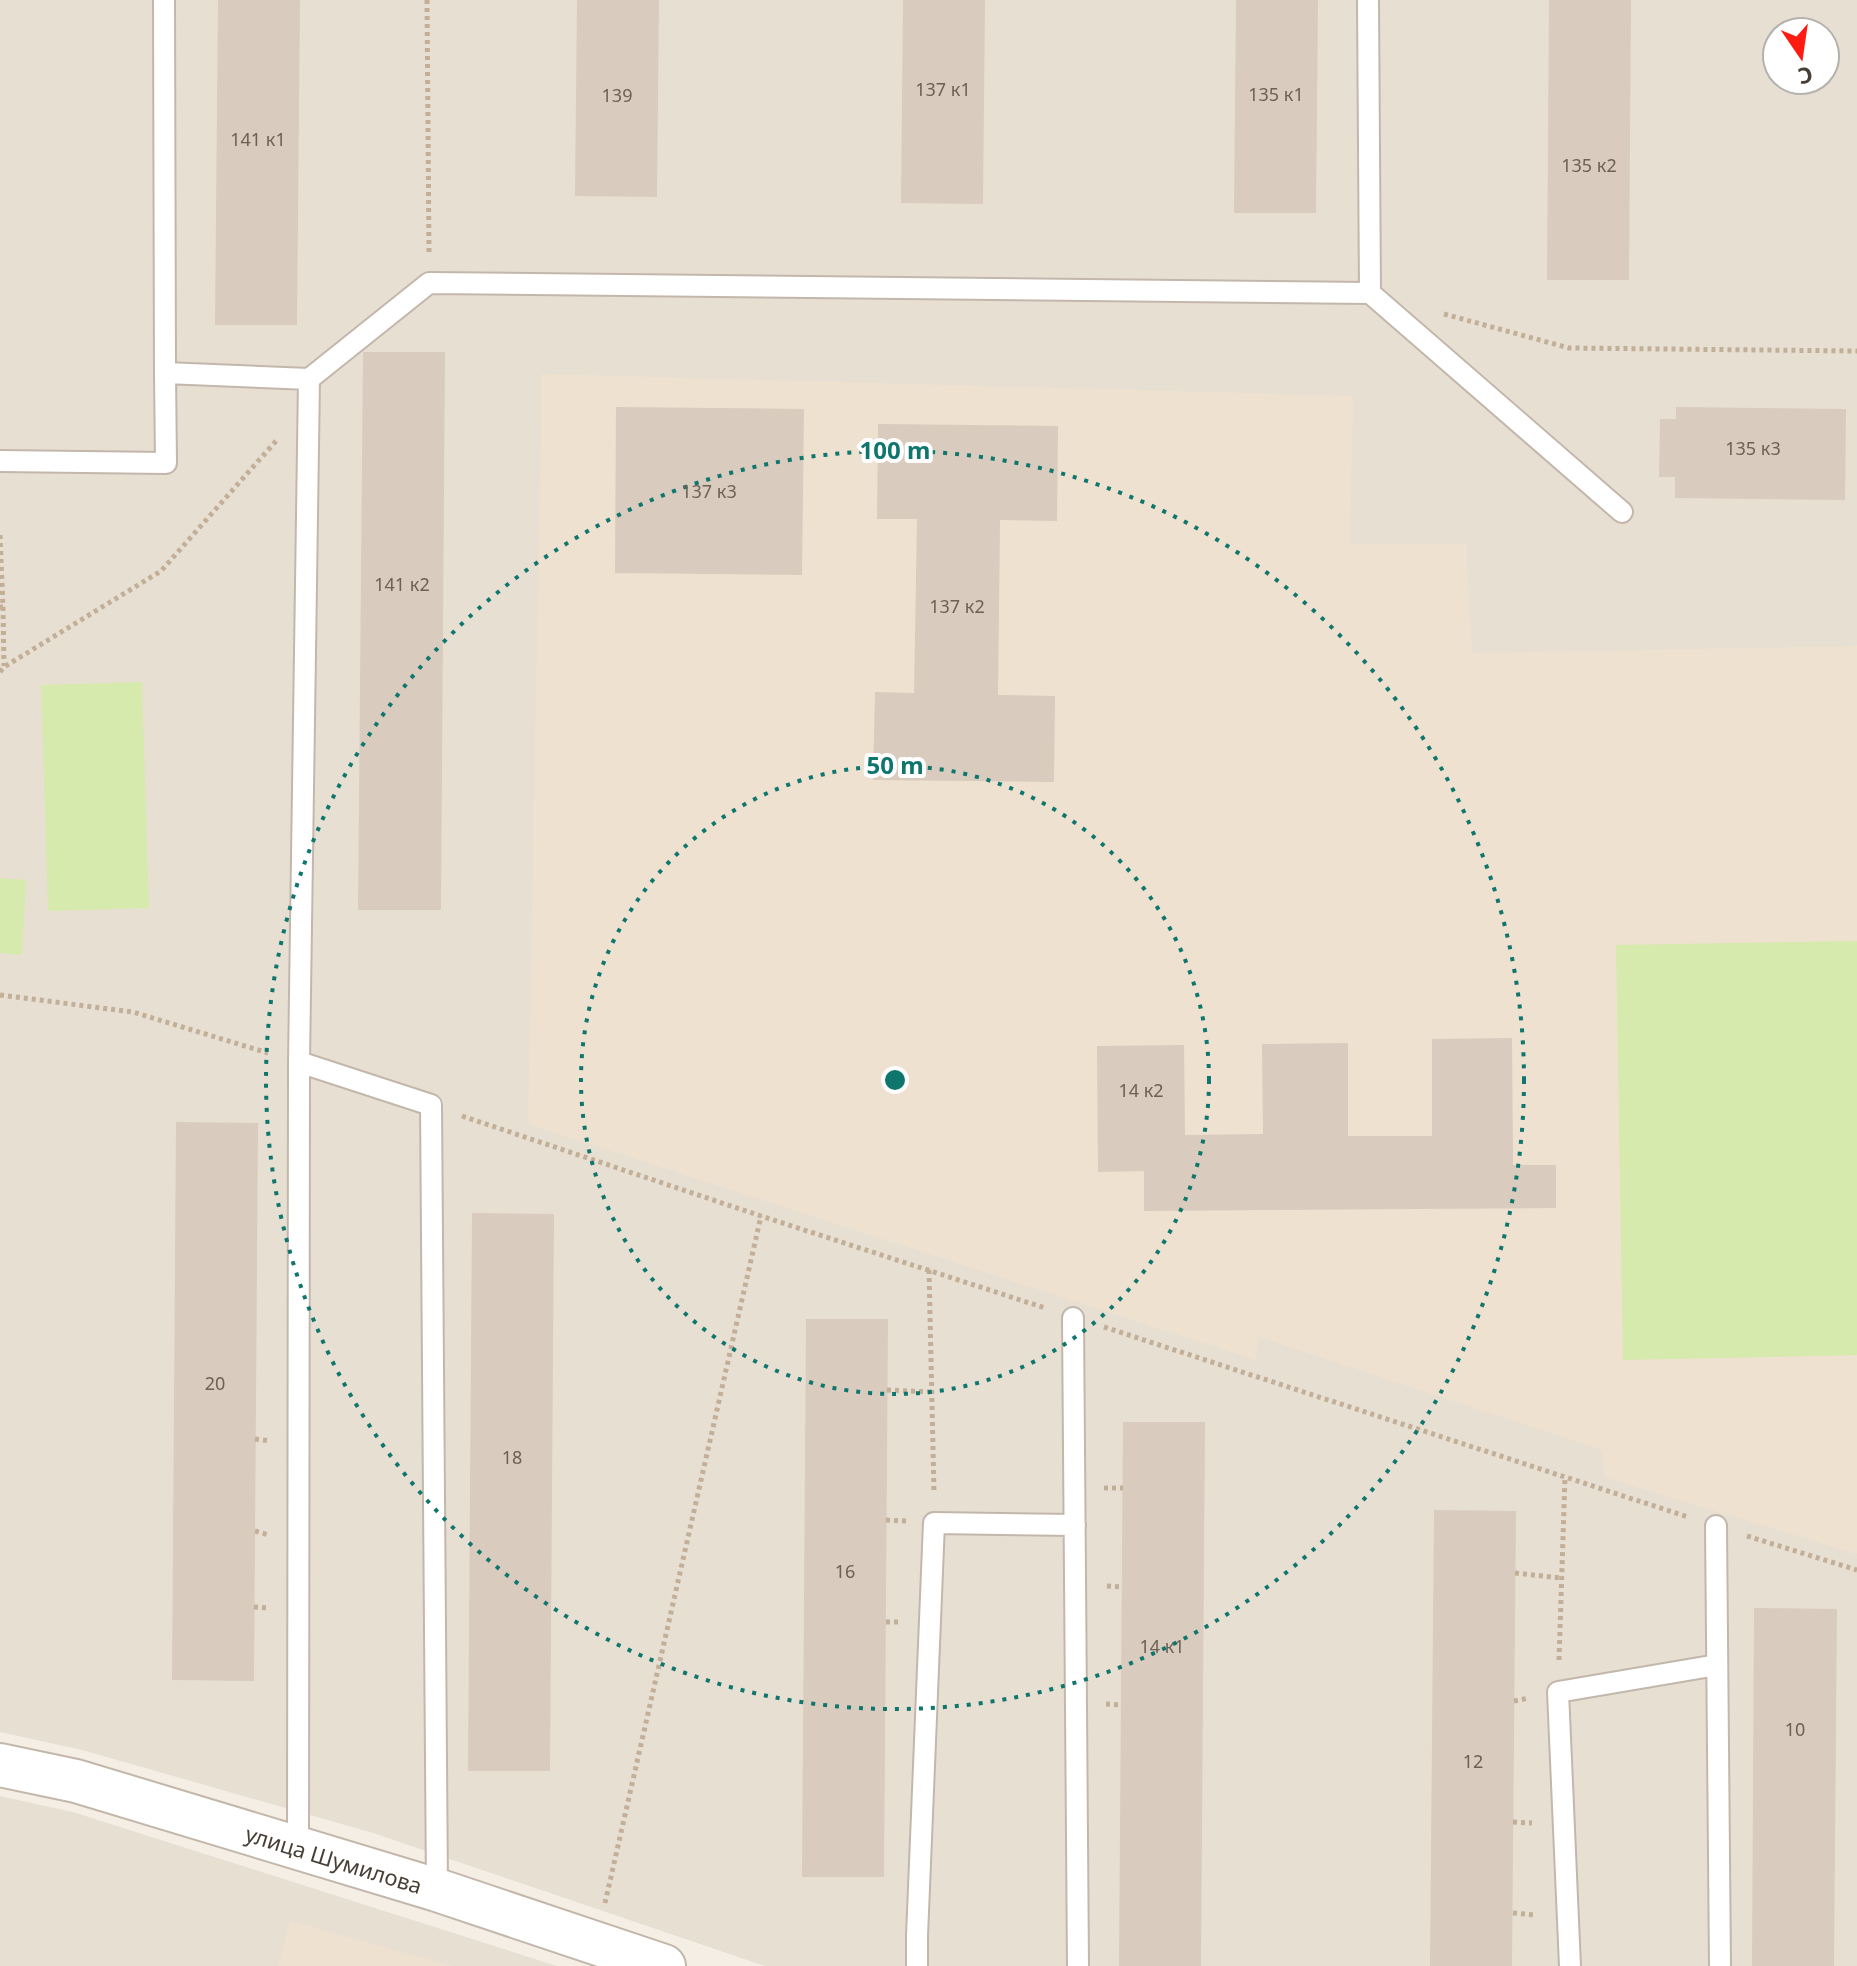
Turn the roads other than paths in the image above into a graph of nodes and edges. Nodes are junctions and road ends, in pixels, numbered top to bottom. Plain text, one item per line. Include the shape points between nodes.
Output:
1 (164, 0) edge
2 (1368, 0) edge
3 (1370, 293) junction
4 (165, 373) junction
5 (309, 379) junction
6 (0, 461) edge
7 (1622, 512) dead end
8 (299, 1062) junction
9 (1073, 1318) road end
10 (1075, 1525) junction
11 (1716, 1526) road end
12 (1717, 1665) junction
13 (0, 1765) edge
14 (298, 1849) junction
15 (437, 1890) junction
16 (664, 1966) edge
17 (917, 1966) edge
18 (1078, 1966) edge
19 (1570, 1966) edge
20 (1720, 1966) edge

1 - 4 lane
2 - 3 lane
3 - 5 lane via 429,283
3 - 7 lane
4 - 5 lane
4 - 6 lane via 166,463
5 - 8 lane
8 - 14 lane
8 - 15 lane via 431,1105
9 - 10 lane
10 - 17 lane via 934,1523
10 - 18 lane
11 - 12 lane
12 - 19 lane via 1558,1692
12 - 20 lane
13 - 14 street, улица Шумилова via 76,1781
14 - 15 street, улица Шумилова
15 - 16 street, улица Шумилова

